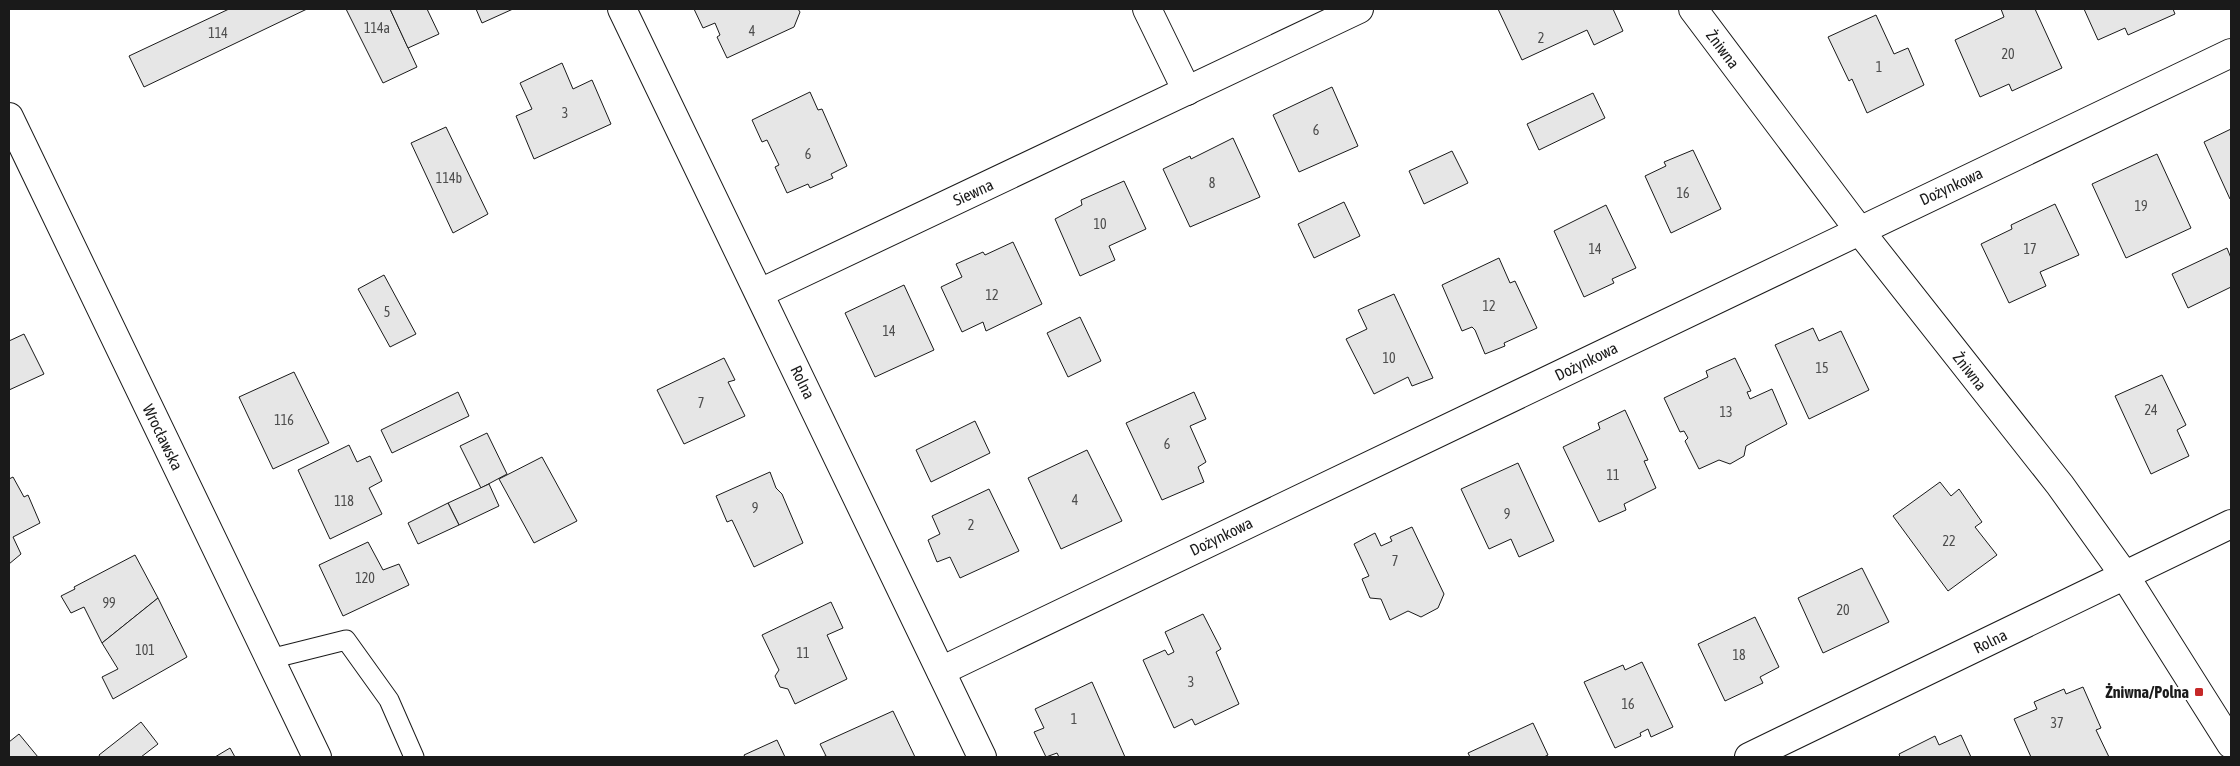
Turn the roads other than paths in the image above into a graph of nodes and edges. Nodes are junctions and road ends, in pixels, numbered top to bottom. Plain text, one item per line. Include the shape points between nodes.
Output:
1 (622, 9) edge
2 (1147, 9) edge
3 (1359, 9) edge
4 (1693, 9) edge
5 (2231, 53) edge
6 (1187, 91) junction
7 (9, 117) edge
8 (1859, 230) junction
9 (760, 293) junction
10 (2231, 524) edge
11 (2125, 576) junction
12 (270, 660) junction
13 (941, 671) junction
14 (2231, 744) edge
15 (317, 757) edge
16 (414, 757) edge
17 (982, 757) edge
18 (1748, 757) edge

1 - 9 street, Rolna
2 - 6 street
3 - 6 street, Siewna
4 - 8 street, Żniwna
5 - 8 street, Dożynkowa
6 - 9 street, Siewna
7 - 12 street, Wrocławska
8 - 11 street, Żniwna via 2060,485
8 - 13 street, Dożynkowa
9 - 13 street, Rolna
10 - 11 street, Rolna
11 - 14 street, Żniwna
11 - 18 street, Rolna
12 - 15 street, Wrocławska
12 - 16 lane via 346,640 389,700
13 - 17 street, Rolna

